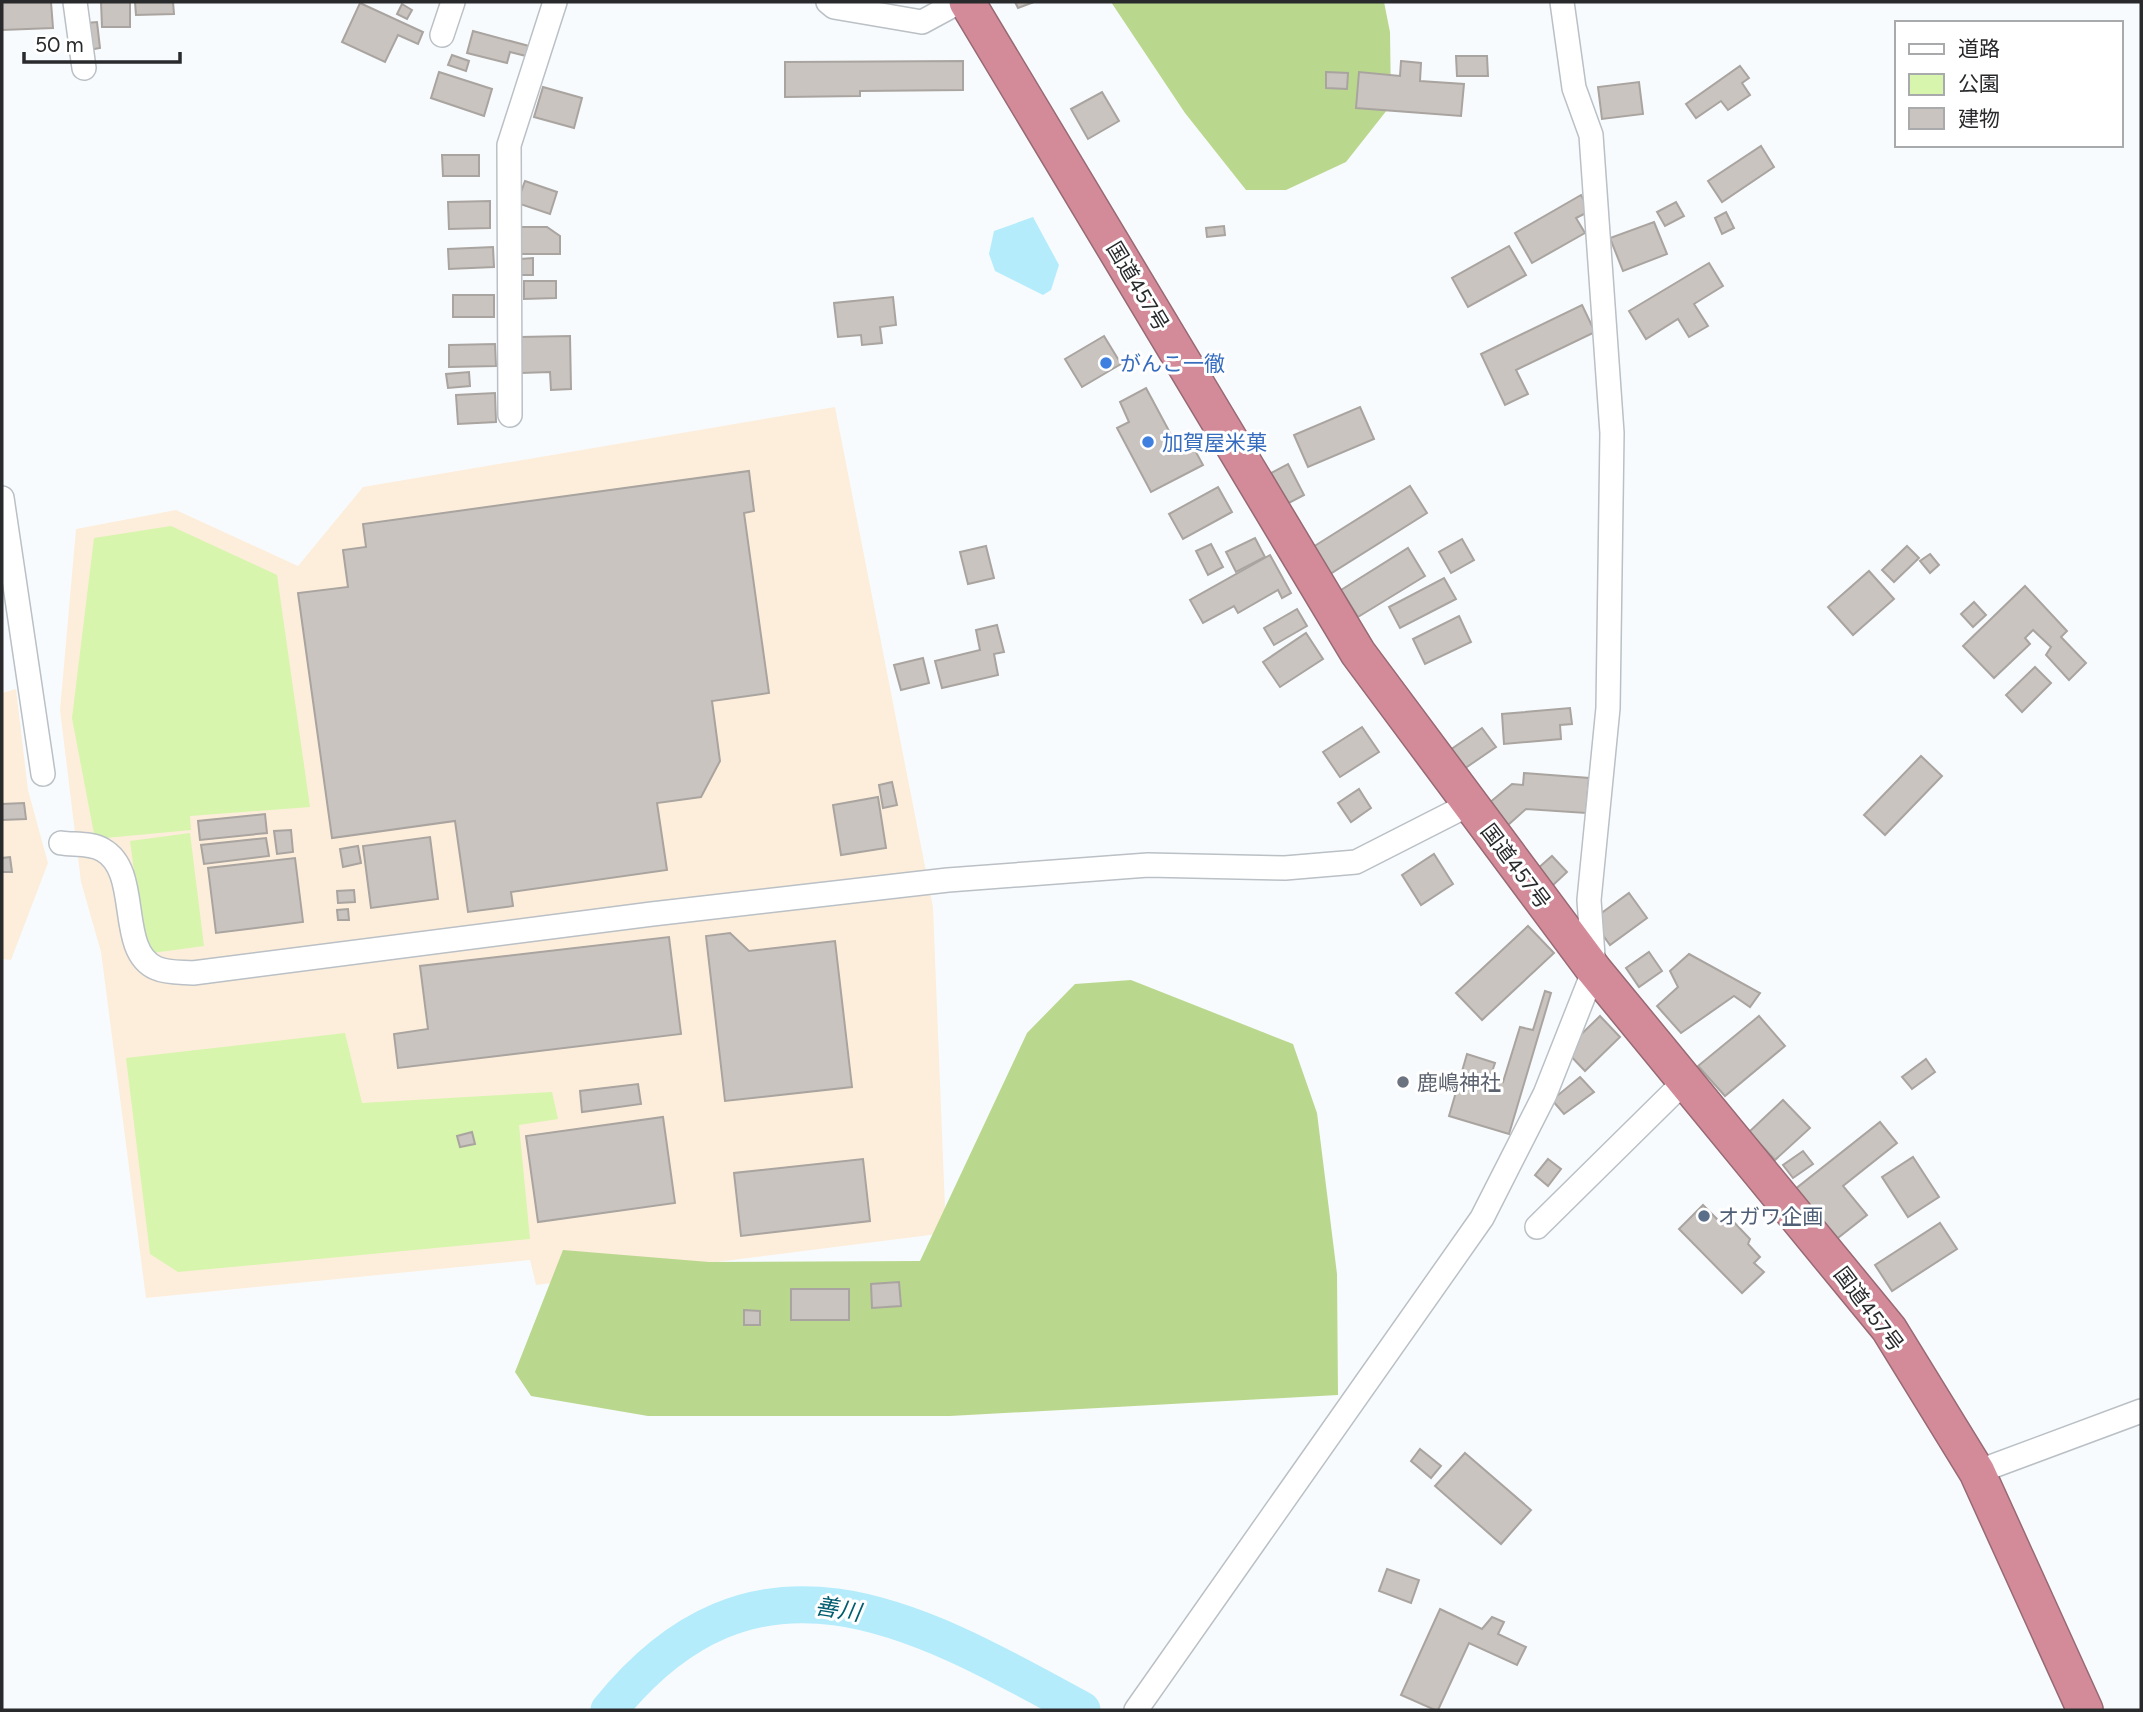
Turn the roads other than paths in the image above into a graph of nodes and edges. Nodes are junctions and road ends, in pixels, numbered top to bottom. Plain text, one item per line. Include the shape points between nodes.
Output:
1 (75, 2) edge
2 (453, 2) edge
3 (555, 2) edge
4 (828, 2) edge
5 (959, 2) edge
6 (967, 2) edge
7 (1562, 2) edge
8 (442, 35) dead end
9 (84, 68) dead end
10 (510, 415) dead end
11 (2, 498) edge
12 (43, 775) dead end
13 (1470, 804) junction
14 (61, 843) dead end
15 (1594, 970) junction
16 (1685, 1081) junction
17 (1537, 1227) dead end
18 (2141, 1411) edge
19 (1977, 1472) junction
20 (1136, 1710) edge
21 (2085, 1710) edge

1 - 9 street
2 - 8 street
3 - 10 street via 509,145
4 - 5 street via 834,7 922,22
6 - 13 highway, 国道457号 via 1358,653
7 - 15 street via 1574,88 1591,135 1612,433 1608,708 1589,900
11 - 12 street
13 - 14 street via 1356,862 1285,868 1147,865 948,880 193,973 164,971 144,960 120,868 112,857 96,847
13 - 15 highway, 国道457号
15 - 16 highway, 国道457号
15 - 20 street via 1545,1094 1482,1218
16 - 17 street
16 - 19 highway, 国道457号 via 1889,1329
18 - 19 street
19 - 21 highway, 国道457号

